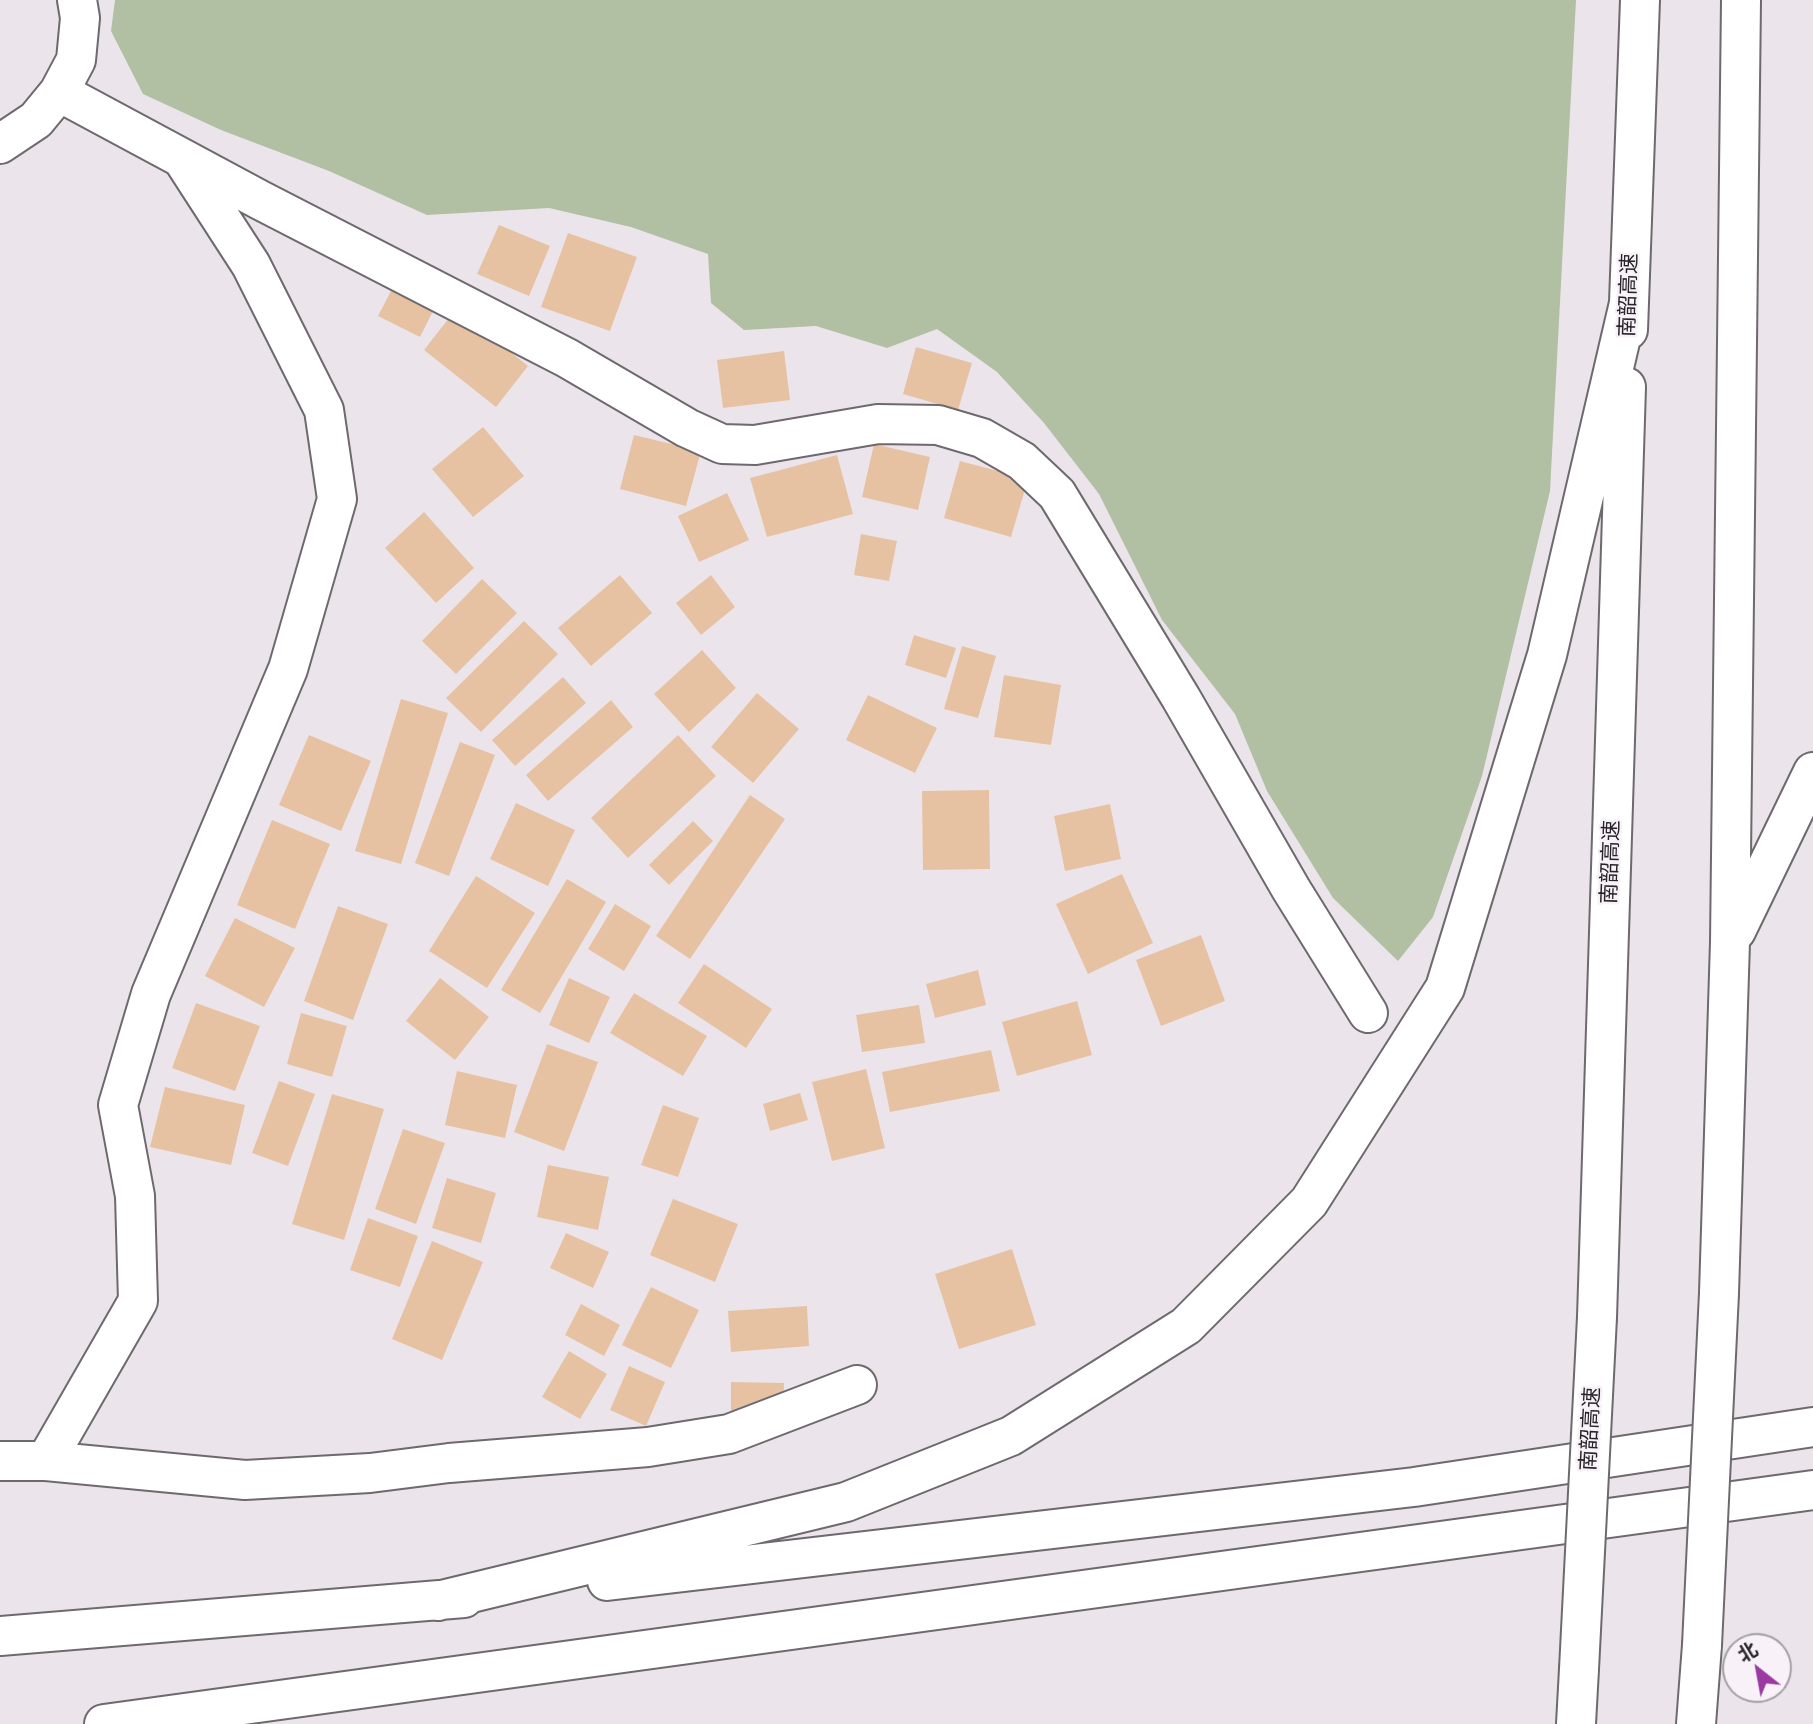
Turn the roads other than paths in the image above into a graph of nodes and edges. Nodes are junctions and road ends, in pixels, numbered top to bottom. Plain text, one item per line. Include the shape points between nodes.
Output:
1 (77, 0) edge
2 (1640, 0) edge
3 (1741, 0) edge
4 (59, 92) junction
5 (0, 144) edge
6 (182, 158) junction
7 (1629, 303) junction
8 (1813, 772) edge
9 (1730, 942) junction
10 (1368, 1013) dead end
11 (857, 1385) dead end
12 (1813, 1427) edge
13 (0, 1461) edge
14 (46, 1461) junction
15 (1813, 1490) edge
16 (438, 1601) junction
17 (0, 1636) edge
18 (104, 1724) edge
19 (1576, 1724) edge
20 (1696, 1724) edge

1 - 4 main road via 76,60
2 - 7 main road, 南韶高速
3 - 9 main road
4 - 5 main road via 36,120
4 - 6 main road
6 - 10 main road via 568,358 722,444 755,445 878,424 938,425 982,438 1022,461 1057,494
6 - 14 main road via 251,265 324,410 337,499 288,669 151,994 118,1105 135,1196 138,1301
7 - 16 main road via 1547,655 1445,988 1308,1202 1186,1326 1011,1436 846,1502
7 - 19 main road, 南韶高速, bridge via 1597,1317
8 - 9 main road
9 - 20 main road, bridge via 1719,1293
11 - 14 main road via 729,1434 648,1447 244,1480
12 - 16 main road via 1400,1489
13 - 14 main road
15 - 18 main road
16 - 17 main road

